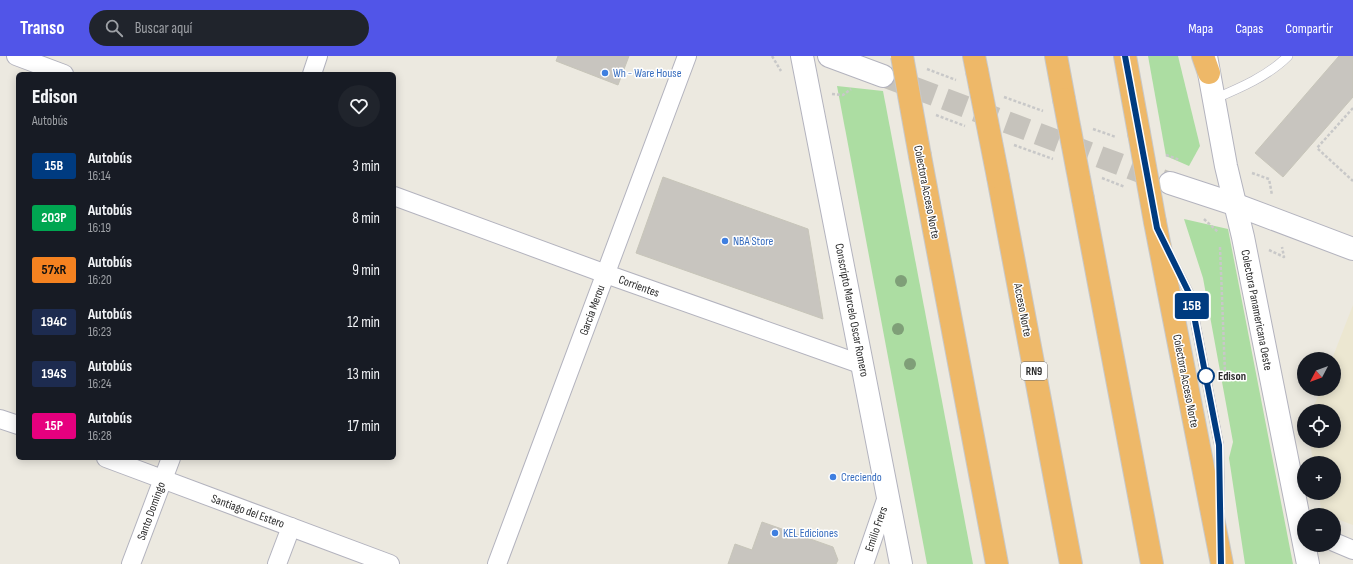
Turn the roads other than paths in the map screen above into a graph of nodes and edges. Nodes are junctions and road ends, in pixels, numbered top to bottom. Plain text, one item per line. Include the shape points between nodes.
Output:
1 (16, 56) edge
2 (318, 56) edge
3 (687, 56) edge
4 (802, 56) edge
5 (829, 56) edge
6 (902, 56) edge
7 (1056, 56) edge
8 (1125, 56) edge
9 (1276, 56) edge
10 (1288, 56) edge
11 (1206, 62) edge
12 (976, 63) edge
13 (1278, 66) junction
14 (59, 72) edge
15 (313, 72) edge
16 (883, 76) tunnel mouth
17 (1214, 99) junction
18 (1170, 183) tunnel mouth
19 (396, 197) edge
20 (1234, 204) junction
21 (1353, 249) edge
22 (606, 274) junction
23 (862, 366) junction
24 (0, 419) edge
25 (16, 425) edge
26 (111, 460) edge
27 (170, 460) edge
28 (163, 479) junction
29 (888, 494) junction
30 (1297, 508) edge
31 (291, 527) junction
32 (1341, 545) edge
33 (1353, 550) edge
34 (1306, 552) edge
35 (363, 559) edge
36 (1221, 563) edge
37 (131, 564) edge
38 (277, 564) edge
39 (390, 564) edge
40 (498, 564) edge
41 (864, 564) edge
42 (901, 564) edge
43 (997, 564) edge
44 (1071, 564) edge
45 (1152, 564) edge
46 (1308, 564) edge

1 - 14 street
2 - 15 street
3 - 22 street, García Merou
4 - 23 street, Conscripto Marcelo Oscar Romero
5 - 16 street
6 - 43 highway, Colectora Acceso Norte, bridge
7 - 45 highway, bridge
8 - 36 highway, Colectora Acceso Norte, bridge
9 - 13 lane
10 - 13 lane
11 - 17 street, Colectora Panamericana Oeste
12 - 44 highway, Acceso Norte / RN9, bridge
13 - 17 lane via 1246,85
17 - 20 street, Colectora Panamericana Oeste
18 - 20 street
19 - 22 street, Corrientes
20 - 21 street
20 - 30 street, Colectora Panamericana Oeste via 1243,237
22 - 23 street, Corrientes
22 - 40 street, García Merou
23 - 29 street, Conscripto Marcelo Oscar Romero
24 - 25 street
26 - 28 street, Santiago del Estero
27 - 28 street, Santo Domingo
28 - 31 street, Santiago del Estero
28 - 37 street, Santo Domingo
29 - 41 street, Emilio Frers
29 - 42 street, Conscripto Marcelo Oscar Romero
31 - 35 street, Santiago del Estero
31 - 38 street
32 - 33 street
34 - 46 street, Colectora Panamericana Oeste
35 - 39 street, Santiago del Estero

